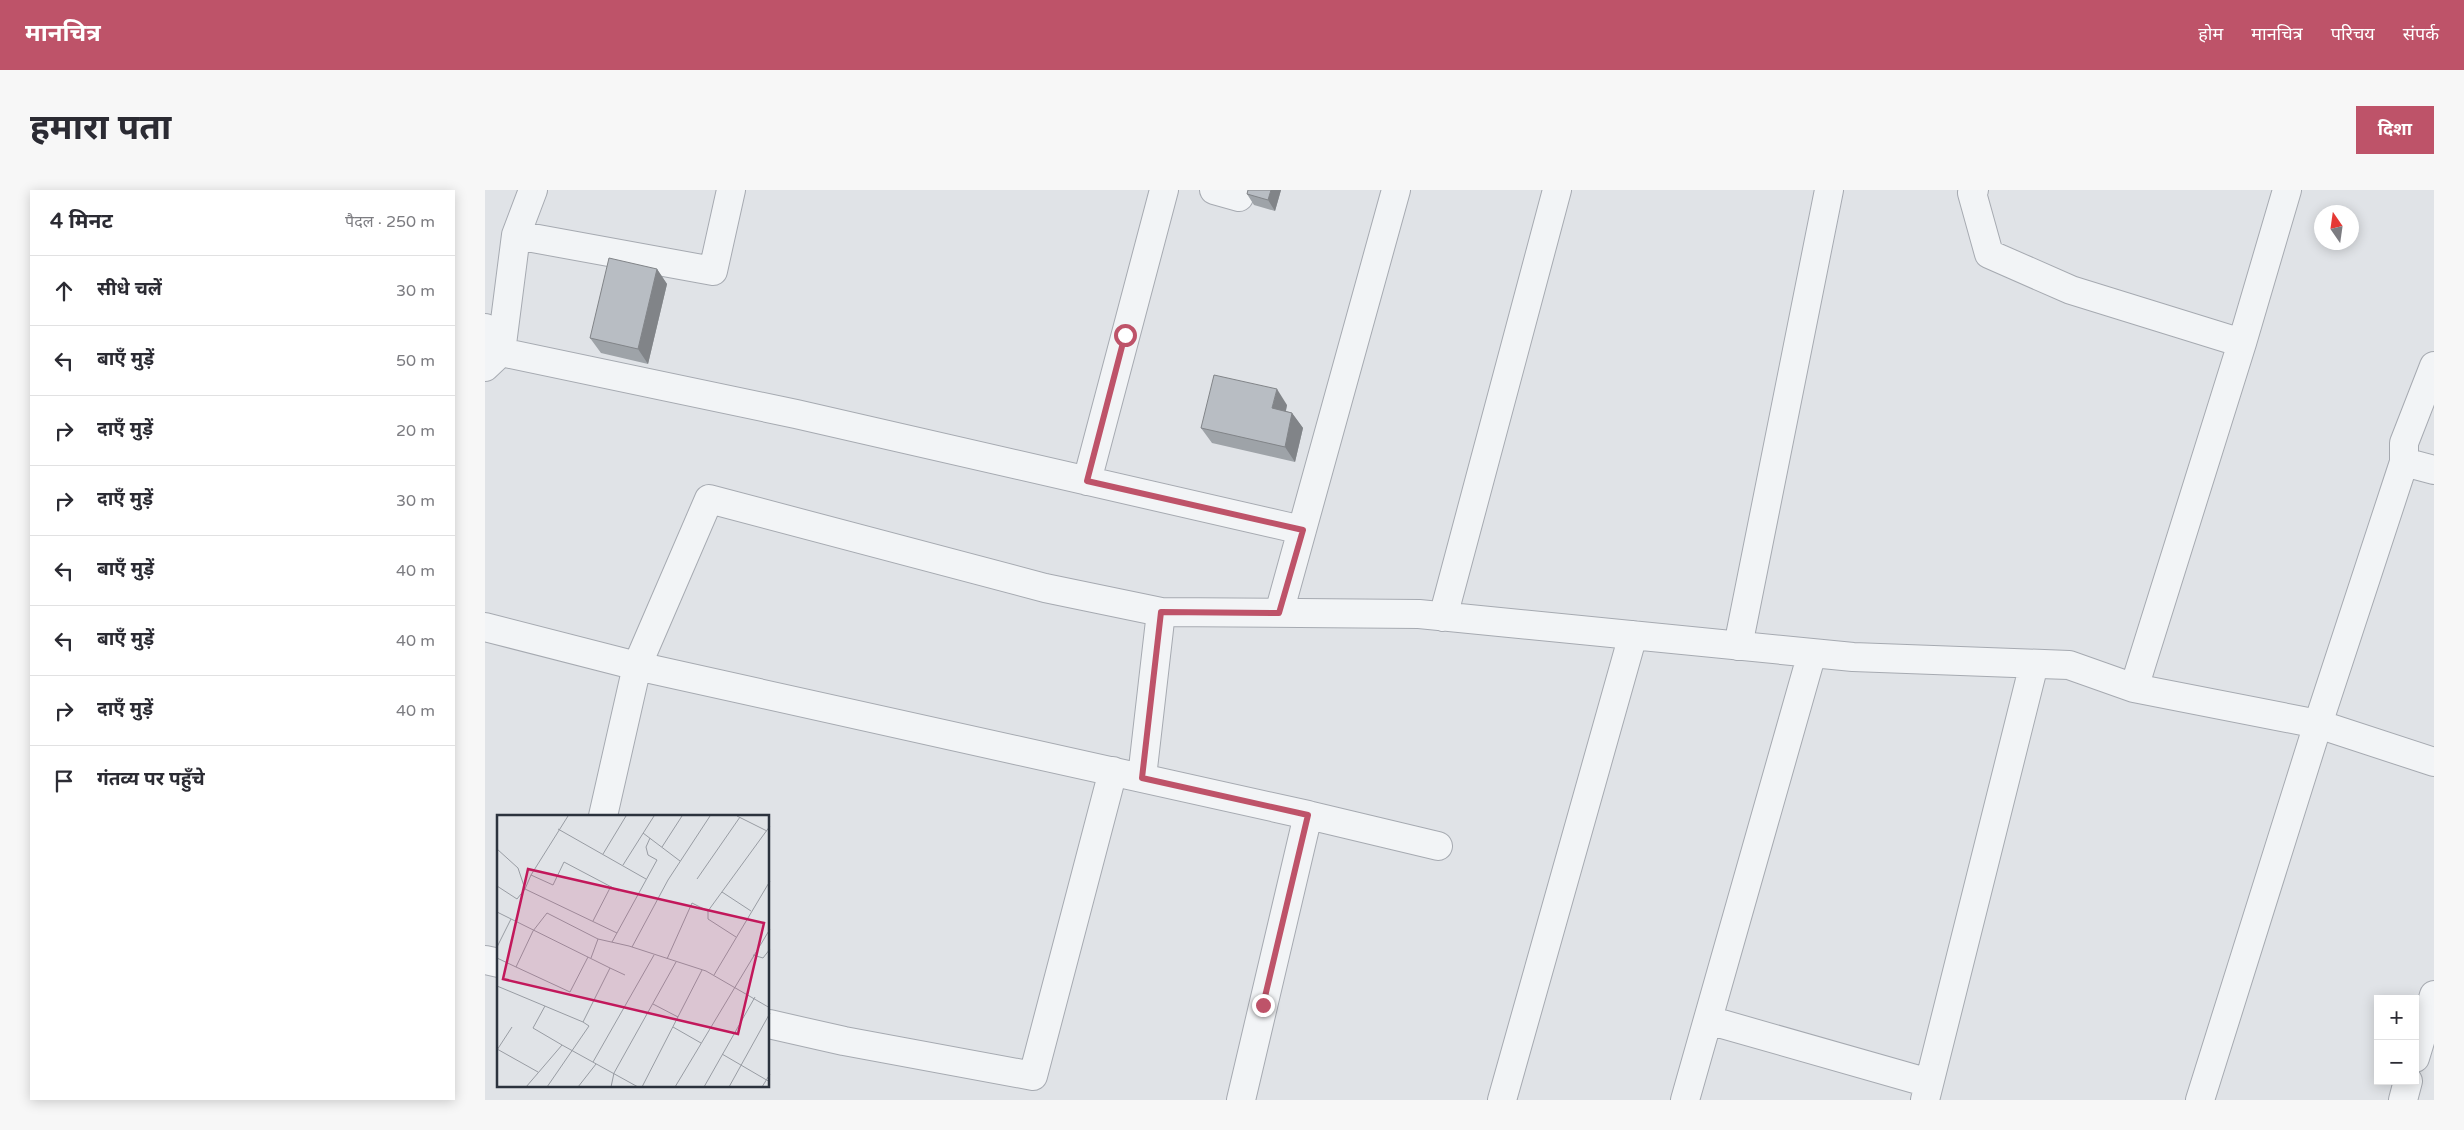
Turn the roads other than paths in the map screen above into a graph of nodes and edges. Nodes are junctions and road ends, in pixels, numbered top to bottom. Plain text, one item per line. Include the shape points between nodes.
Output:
1 (533, 190) edge
2 (731, 190) edge
3 (1164, 190) edge
4 (1396, 190) edge
5 (1557, 190) edge
6 (1829, 190) edge
7 (2287, 190) edge
8 (1969, 191) edge
9 (516, 235) junction
10 (485, 328) edge
11 (2242, 343) junction
12 (493, 360) edge
13 (2434, 366) edge
14 (2404, 462) junction
15 (2434, 470) edge
16 (1087, 481) junction
17 (1303, 530) junction
18 (1161, 612) junction
19 (1279, 613) junction
20 (1443, 617) junction
21 (485, 627) edge
22 (1633, 635) junction
23 (1738, 646) junction
24 (1812, 653) junction
25 (2035, 664) junction
26 (637, 666) junction
27 (2135, 688) junction
28 (2318, 724) junction
29 (2434, 762) edge
30 (1113, 771) junction
31 (1142, 778) junction
32 (603, 815) edge
33 (1308, 815) junction
34 (1438, 846) dead end
35 (2434, 995) edge
36 (1708, 1020) junction
37 (770, 1024) edge
38 (2419, 1045) edge
39 (2407, 1085) edge
40 (1927, 1092) edge
41 (1241, 1100) edge
42 (1502, 1100) edge
43 (1685, 1100) edge
44 (2200, 1100) edge
45 (2403, 1100) edge

1 - 9 street
2 - 9 street via 713,271
3 - 16 street
4 - 17 street
5 - 20 street
6 - 23 street
7 - 11 street
8 - 11 street via 1989,254 2071,290
9 - 12 street
10 - 12 street
11 - 27 street
12 - 16 street via 796,414
13 - 14 street via 2404,443
14 - 15 street
14 - 28 street
16 - 17 street
17 - 19 street
18 - 19 street
18 - 26 street via 1045,588 709,498
18 - 31 street
19 - 20 street
20 - 22 street
21 - 26 street
22 - 23 street
22 - 42 street
23 - 24 street
24 - 25 street
24 - 36 street
25 - 27 street via 2069,665
25 - 40 street
26 - 30 street
26 - 32 street
27 - 28 street
28 - 29 street
28 - 44 street
30 - 31 street
30 - 37 street via 1033,1076
31 - 33 street
33 - 34 street
33 - 41 street
35 - 38 street
36 - 40 street
36 - 43 street
39 - 45 street

